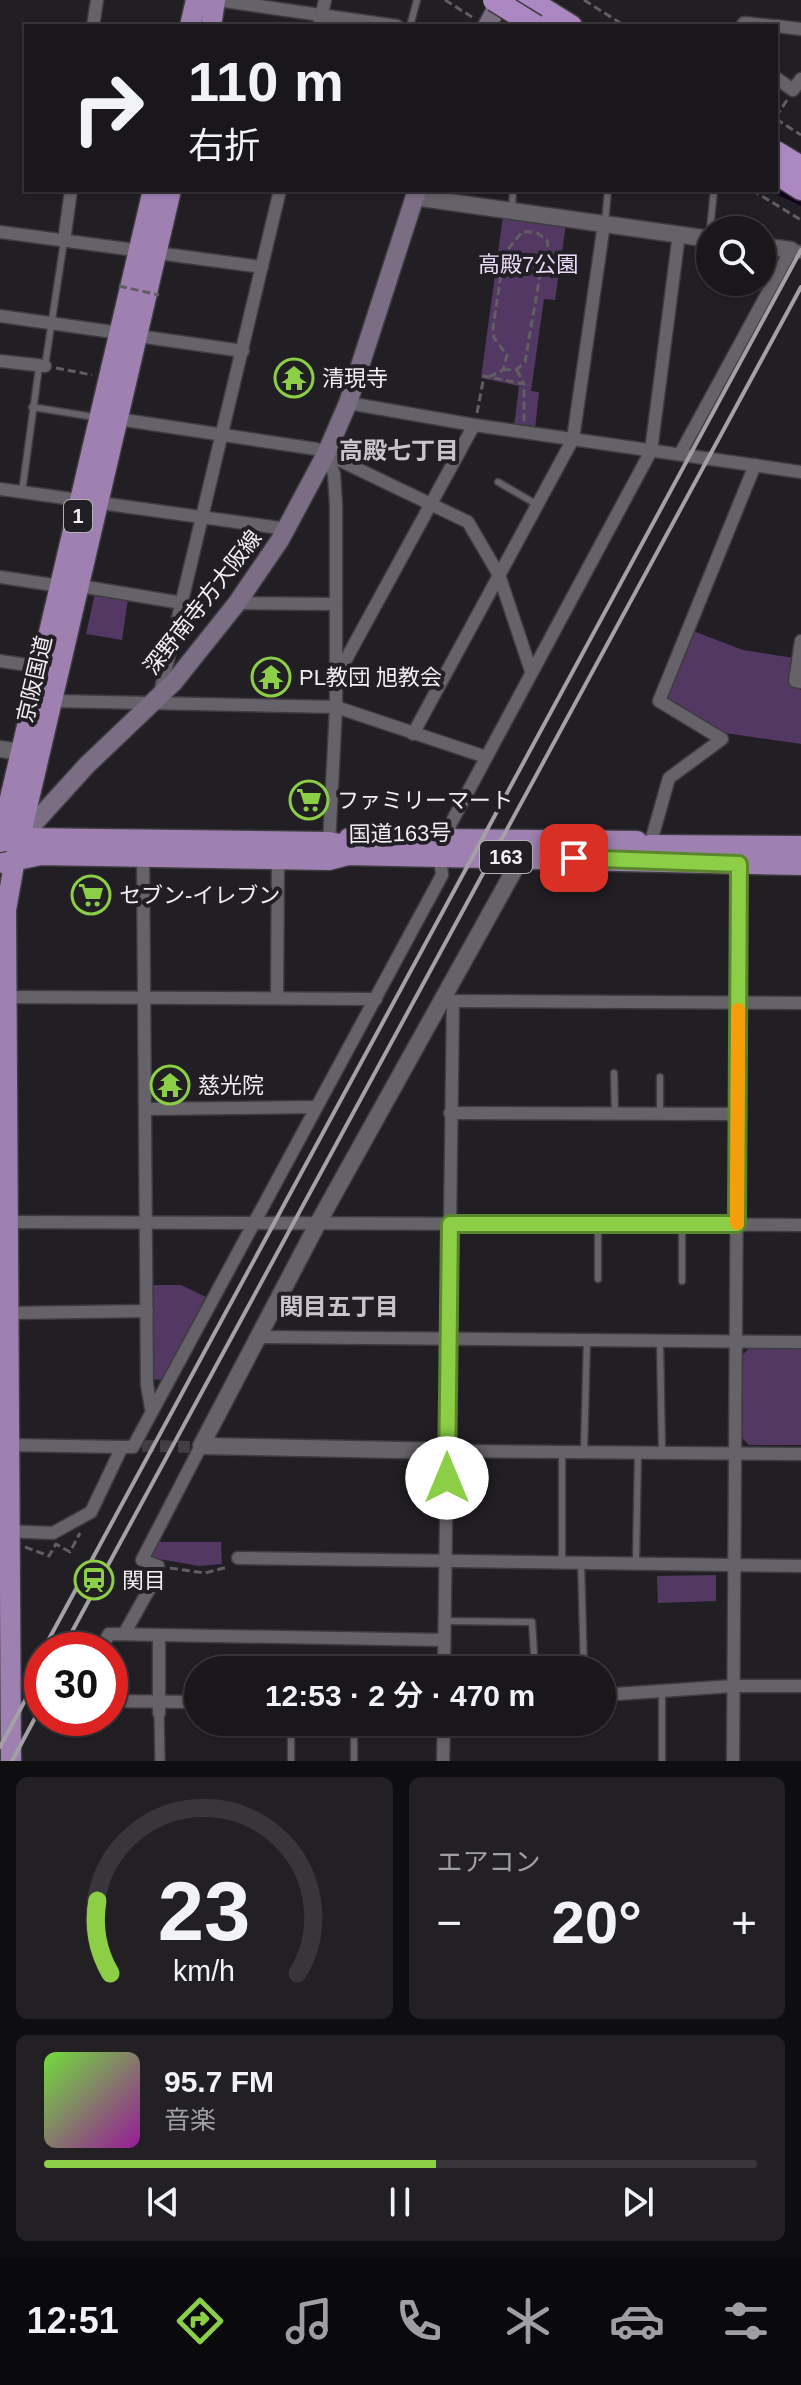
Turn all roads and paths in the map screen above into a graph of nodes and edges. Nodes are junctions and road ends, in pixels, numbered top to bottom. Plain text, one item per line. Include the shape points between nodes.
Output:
1 (97, 0) edge
2 (196, 0) edge
3 (216, 0) edge
4 (325, 0) edge
5 (417, 0) edge
6 (445, 0) edge
7 (494, 0) edge
8 (501, 0) edge
9 (529, 0) edge
10 (584, 0) edge
11 (320, 21) edge
12 (482, 23) edge
13 (93, 24) edge
14 (190, 24) edge
15 (211, 24) edge
16 (366, 24) edge
17 (411, 24) edge
18 (533, 24) edge
19 (568, 24) edge
20 (622, 24) edge
21 (778, 26) edge
22 (801, 29) edge
23 (778, 79) edge
24 (797, 85) edge
25 (778, 115) edge
26 (778, 119) edge
27 (801, 135) edge
28 (778, 153) edge
29 (801, 167) edge
30 (778, 174) edge
31 (801, 189) edge
32 (71, 192) edge
33 (153, 192) edge
34 (170, 192) edge
35 (280, 192) edge
36 (513, 192) edge
37 (608, 192) edge
38 (714, 192) edge
39 (755, 192) edge
40 (415, 193) edge
41 (512, 211) junction
42 (536, 214) junction
43 (712, 216) edge
44 (801, 220) edge
45 (604, 224) junction
46 (1, 232) edge
47 (533, 232) junction
48 (679, 234) junction
49 (696, 237) edge
50 (64, 241) junction
51 (0, 247) edge
52 (776, 248) edge
53 (796, 251) edge
54 (148, 252) junction
55 (262, 267) junction
56 (119, 286) dead end
57 (159, 295) dead end
58 (0, 316) edge
59 (51, 324) junction
60 (129, 335) junction
61 (243, 351) junction
62 (0, 361) edge
63 (42, 366) junction
64 (517, 369) junction
65 (503, 370) junction
66 (97, 376) dead end
67 (489, 377) junction
68 (524, 384) junction
69 (348, 403) junction
70 (32, 407) junction
71 (88, 416) dead end
72 (118, 419) junction
73 (475, 421) junction
74 (522, 431) junction
75 (222, 435) junction
76 (573, 439) junction
77 (651, 451) junction
78 (326, 454) junction
79 (680, 454) junction
80 (755, 465) junction
81 (801, 472) edge
82 (498, 482) dead end
83 (0, 489) edge
84 (22, 492) junction
85 (90, 502) junction
86 (433, 504) junction
87 (538, 505) junction
88 (203, 519) junction
89 (287, 529) junction
90 (499, 575) junction
91 (0, 577) edge
92 (70, 586) junction
93 (182, 603) junction
94 (237, 603) junction
95 (335, 604) junction
96 (801, 641) edge
97 (0, 661) edge
98 (41, 667) junction
99 (531, 671) junction
100 (337, 677) junction
101 (801, 682) edge
102 (54, 701) junction
103 (155, 701) junction
104 (336, 707) junction
105 (413, 734) junction
106 (10, 751) edge
107 (486, 757) junction
108 (21, 838) junction
109 (449, 839) junction
110 (0, 841) edge
111 (650, 845) junction
112 (801, 846) edge
113 (329, 851) junction
114 (143, 856) junction
115 (278, 860) junction
116 (5, 861) edge
117 (683, 864) junction
118 (739, 864) junction
119 (801, 865) edge
120 (441, 866) junction
121 (516, 867) junction
122 (7, 997) junction
123 (143, 997) junction
124 (277, 998) junction
125 (376, 999) junction
126 (448, 1001) junction
127 (738, 1002) junction
128 (801, 1003) edge
129 (614, 1073) dead end
130 (660, 1077) dead end
131 (314, 1107) junction
132 (145, 1109) junction
133 (450, 1113) junction
134 (615, 1114) junction
135 (660, 1114) junction
136 (739, 1114) junction
137 (253, 1221) junction
138 (4, 1222) edge
139 (146, 1223) junction
140 (318, 1223) junction
141 (450, 1224) junction
142 (598, 1224) junction
143 (682, 1224) junction
144 (737, 1224) junction
145 (801, 1225) edge
146 (598, 1279) dead end
147 (682, 1281) dead end
148 (147, 1311) junction
149 (9, 1313) junction
150 (446, 1336) junction
151 (260, 1337) junction
152 (587, 1339) junction
153 (660, 1340) junction
154 (735, 1342) junction
155 (801, 1342) edge
156 (151, 1408) junction
157 (10, 1445) junction
158 (132, 1447) junction
159 (197, 1447) junction
160 (447, 1451) junction
161 (562, 1451) junction
162 (584, 1451) junction
163 (639, 1452) junction
164 (662, 1452) junction
165 (733, 1454) junction
166 (801, 1454) edge
167 (5, 1531) edge
168 (238, 1558) joint
169 (446, 1561) junction
170 (562, 1561) junction
171 (581, 1562) junction
172 (636, 1562) junction
173 (158, 1566) junction
174 (734, 1566) junction
175 (801, 1566) edge
176 (445, 1621) junction
177 (125, 1632) edge
178 (128, 1634) edge
179 (159, 1637) junction
180 (444, 1640) junction
181 (444, 1656) edge
182 (534, 1656) edge
183 (584, 1656) edge
184 (733, 1686) junction
185 (801, 1686) edge
186 (662, 1691) junction
187 (616, 1694) edge
188 (21, 1697) edge
189 (128, 1703) edge
190 (184, 1704) edge
191 (159, 1707) junction
192 (291, 1736) edge
193 (354, 1736) edge
194 (444, 1736) edge
195 (11, 1761) edge
196 (160, 1761) edge
197 (291, 1761) edge
198 (354, 1761) edge
199 (443, 1761) edge
200 (662, 1761) edge
201 (733, 1761) edge

1 - 13 street
2 - 14 highway
3 - 11 street
3 - 15 highway
4 - 11 street
5 - 17 lane
6 - 12 path
7 - 18 highway, bridge
8 - 12 main road
9 - 19 highway
10 - 20 path
11 - 16 street
21 - 22 street
23 - 24 street
24 - 25 path
26 - 27 path
28 - 29 highway
30 - 31 highway
32 - 50 street
33 - 54 highway, 京阪国道 / 1
34 - 54 highway, 京阪国道 / 1
35 - 55 street
36 - 41 lane
37 - 45 lane
38 - 43 lane
39 - 44 path
40 - 41 street
40 - 69 main road, 深野南寺方大阪線
41 - 42 street
42 - 45 street
42 - 47 path
45 - 48 street
45 - 76 street
46 - 50 street
46 - 51 street
47 - 64 path via 543,235 551,252 537,285 525,362
47 - 65 path via 522,232 504,254 493,328 507,355
48 - 49 street
48 - 77 street
50 - 54 street
50 - 59 lane
52 - 53 street
53 - 79 street
54 - 55 street
54 - 60 highway, 京阪国道 / 1
55 - 61 street
56 - 57 path, bridge
58 - 59 street
59 - 60 street
59 - 63 lane
60 - 61 street
60 - 72 highway, 京阪国道 / 1
60 - 85 highway, 京阪国道 / 1
61 - 75 street
62 - 63 street
63 - 66 path
63 - 70 lane
64 - 65 path
64 - 68 path
65 - 67 path
67 - 68 path
67 - 73 path via 484,376
68 - 74 path
69 - 73 street
69 - 78 main road, 深野南寺方大阪線
70 - 71 lane
70 - 84 lane
72 - 75 street
72 - 85 highway, 京阪国道 / 1
73 - 74 street
73 - 86 street
74 - 76 street
75 - 78 street
75 - 88 street
76 - 77 street
76 - 87 street
77 - 79 street
77 - 99 street
78 - 86 street
78 - 89 main road, 深野南寺方大阪線
78 - 95 street via 334,474
79 - 80 street
80 - 81 street
80 - 111 street via 659,701 722,739 669,778
82 - 87 lane
83 - 84 street
84 - 85 street
85 - 88 street
85 - 92 highway, 京阪国道 / 1
86 - 90 street via 468,522
86 - 100 street
87 - 90 street
88 - 89 street
88 - 93 street
89 - 94 main road, 深野南寺方大阪線
90 - 99 street
90 - 105 street
91 - 92 street
92 - 93 street
92 - 98 highway, 京阪国道 / 1
92 - 102 highway, 京阪国道 / 1
93 - 103 street
94 - 95 street
94 - 103 main road, 深野南寺方大阪線
95 - 100 street
96 - 101 street via 795,681
97 - 98 street
98 - 106 highway, 京阪国道 / 1
99 - 107 street
100 - 104 street
102 - 103 street
102 - 108 highway, 京阪国道 / 1
103 - 104 street
103 - 108 main road, 深野南寺方大阪線
104 - 105 street
104 - 113 street
105 - 107 street
106 - 110 highway, 京阪国道 / 1
107 - 109 street via 450,825
108 - 110 highway, 国道163号 / 163
108 - 113 highway, 国道163号 / 163
108 - 116 highway, 京阪国道 / 1
109 - 111 highway, 163
109 - 113 highway, 163 via 349,838
111 - 112 highway, 国道163号 / 163
111 - 113 highway, 国道163号 / 163 via 602,851
113 - 115 highway, 国道163号 / 163
113 - 117 highway, 国道163号 / 163
113 - 120 highway, 163 via 348,865
114 - 115 highway, 国道163号 / 163
114 - 116 highway, 国道163号 / 163 via 41,855
114 - 123 street
115 - 124 street
116 - 122 highway, 京阪国道 / 1
117 - 118 highway, 国道163号 / 163
117 - 121 highway, 163
118 - 119 highway, 国道163号 / 163
118 - 127 street
120 - 121 highway, 163
120 - 125 street via 442,875
121 - 126 street
122 - 123 street
122 - 138 highway, 京阪国道 / 1
123 - 124 street
123 - 132 street
124 - 125 street
125 - 131 street
126 - 127 street
126 - 133 street
126 - 140 street
127 - 128 street
127 - 136 street
129 - 134 lane
130 - 135 lane
131 - 132 street
131 - 137 street
132 - 139 street
133 - 134 street
133 - 141 street
134 - 135 street
135 - 136 street
136 - 144 street
137 - 139 street
137 - 140 street
137 - 156 street
138 - 139 street
138 - 149 highway, 京阪国道 / 1
139 - 148 street
140 - 141 street
140 - 151 street
141 - 142 street
141 - 150 street
142 - 143 street
142 - 146 lane
143 - 144 street
143 - 147 lane
144 - 145 street
144 - 154 street
148 - 149 street
148 - 156 street
149 - 157 highway, 京阪国道 / 1
150 - 151 street
150 - 152 street
150 - 160 street
151 - 159 street
152 - 153 street
152 - 162 lane
153 - 154 street
153 - 164 lane
154 - 155 street
154 - 165 street
156 - 158 street
157 - 158 street
157 - 167 highway, 京阪国道 / 1
158 - 167 street via 91,1512 53,1533
159 - 160 street
159 - 173 street via 142,1560
160 - 161 street
160 - 169 street
161 - 162 street
161 - 170 lane
162 - 163 street
163 - 164 street
163 - 172 lane
164 - 165 street
165 - 166 street
165 - 174 street
167 - 188 highway, 京阪国道 / 1
168 - 169 street
168 - 173 path via 225,1570 205,1573
169 - 170 street
169 - 176 street
170 - 171 street
171 - 172 street
171 - 183 lane
172 - 174 street
173 - 177 street
174 - 175 street
174 - 184 street
176 - 180 street
176 - 182 lane via 532,1622
178 - 179 street
179 - 180 street
179 - 191 street
180 - 181 street
184 - 185 street
184 - 186 street
184 - 201 street
186 - 187 street
186 - 200 lane
188 - 195 highway, 京阪国道 / 1
189 - 191 street
190 - 191 street
191 - 196 street
192 - 197 lane
193 - 198 lane
194 - 199 street

